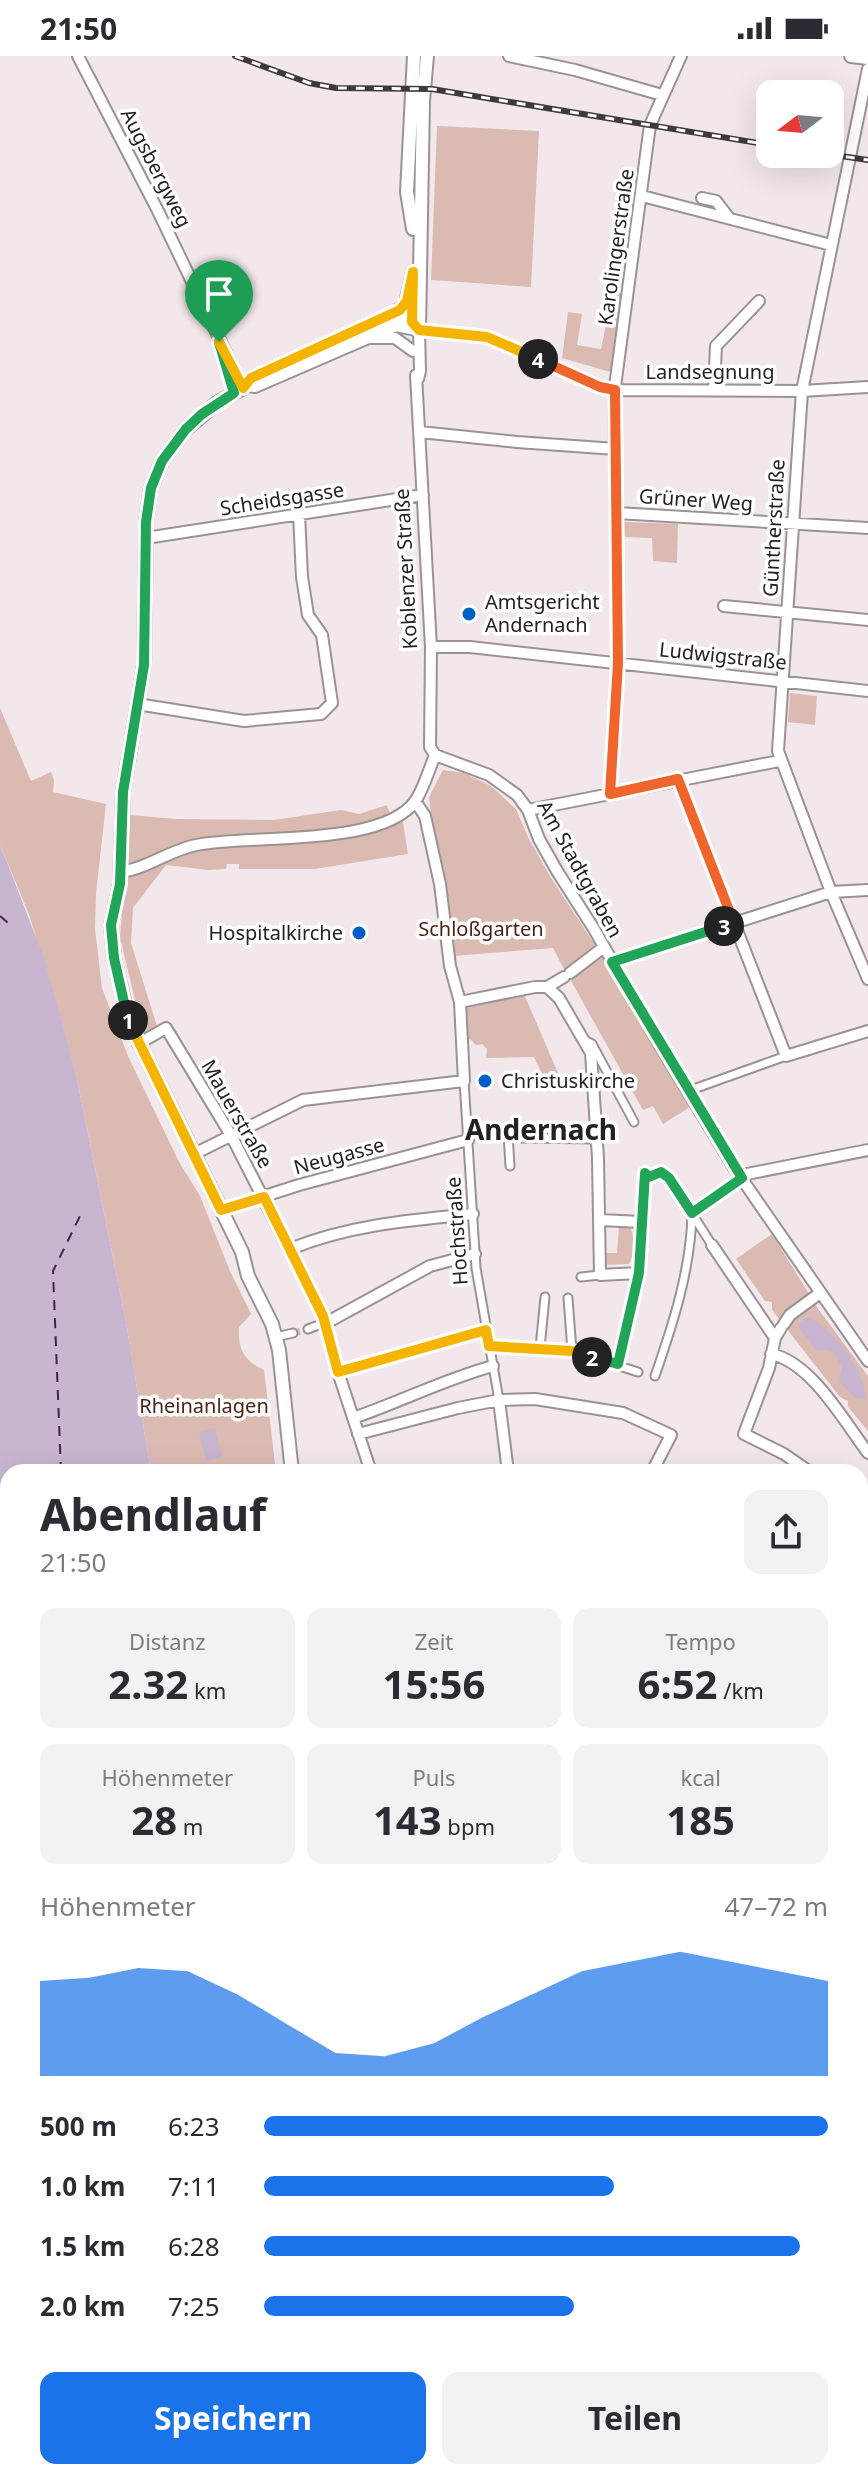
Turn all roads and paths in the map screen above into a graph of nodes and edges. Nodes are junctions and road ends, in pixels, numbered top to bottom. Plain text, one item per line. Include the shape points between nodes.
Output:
1 (78, 56) edge
2 (414, 56) edge
3 (427, 56) edge
4 (509, 56) edge
5 (681, 56) edge
6 (851, 56) edge
7 (868, 58) edge
8 (868, 69) edge
9 (662, 95) junction
10 (642, 196) junction
11 (702, 198) dead end
12 (729, 218) junction
13 (831, 245) junction
14 (413, 272) junction
15 (759, 301) dead end
16 (393, 314) junction
17 (414, 327) junction
18 (365, 338) junction
19 (413, 351) junction
20 (418, 379) junction
21 (868, 387) edge
22 (242, 389) junction
23 (714, 389) junction
24 (615, 390) junction
25 (802, 391) junction
26 (420, 432) junction
27 (616, 449) junction
28 (423, 495) junction
29 (617, 513) junction
30 (299, 514) junction
31 (792, 524) junction
32 (868, 528) edge
33 (146, 538) junction
34 (724, 606) dead end
35 (788, 612) junction
36 (868, 620) edge
37 (431, 647) junction
38 (618, 663) junction
39 (782, 681) junction
40 (868, 691) edge
41 (137, 704) junction
42 (435, 755) junction
43 (779, 761) junction
44 (678, 779) junction
45 (610, 794) junction
46 (415, 801) junction
47 (528, 810) junction
48 (121, 872) junction
49 (868, 890) edge
50 (831, 892) junction
51 (734, 923) junction
52 (604, 947) junction
53 (612, 962) junction
54 (868, 979) edge
55 (547, 987) junction
56 (460, 1002) junction
57 (868, 1031) edge
58 (584, 1040) junction
59 (138, 1044) junction
60 (786, 1056) junction
61 (464, 1081) junction
62 (688, 1091) junction
63 (634, 1122) dead end
64 (508, 1134) junction
65 (468, 1135) junction
66 (232, 1137) junction
67 (597, 1139) junction
68 (868, 1150) edge
69 (194, 1154) junction
70 (510, 1166) dead end
71 (742, 1178) junction
72 (264, 1197) junction
73 (221, 1210) junction
74 (692, 1213) junction
75 (473, 1214) junction
76 (600, 1220) junction
77 (641, 1222) junction
78 (712, 1245) joint
79 (290, 1249) junction
80 (475, 1254) junction
81 (639, 1273) junction
82 (600, 1275) junction
83 (581, 1277) dead end
84 (820, 1293) junction
85 (545, 1297) dead end
86 (568, 1298) dead end
87 (318, 1325) junction
88 (486, 1330) junction
89 (780, 1330) junction
90 (293, 1333) tunnel mouth
91 (276, 1337) junction
92 (489, 1346) junction
93 (786, 1347) dead end
94 (540, 1348) junction
95 (572, 1351) junction
96 (771, 1354) junction
97 (868, 1361) edge
98 (793, 1362) junction
99 (618, 1364) junction
100 (493, 1366) junction
101 (338, 1372) junction
102 (638, 1372) dead end
103 (655, 1376) dead end
104 (499, 1400) junction
105 (353, 1418) junction
106 (358, 1434) junction
107 (868, 1453) edge
108 (291, 1464) edge
109 (368, 1464) edge
110 (507, 1464) edge
111 (656, 1464) edge
112 (798, 1464) edge

1 - 22 street, Augsbergweg
2 - 14 street, Koblenzer Straße via 407,187
3 - 17 street, Koblenzer Straße
4 - 9 street
5 - 9 street, Karolingerstraße
6 - 7 street
8 - 13 street, Güntherstraße
9 - 10 street, Karolingerstraße via 650,125
10 - 12 street
10 - 24 street, Karolingerstraße
11 - 12 street via 716,201
12 - 13 street
13 - 25 street, Güntherstraße
14 - 16 street via 406,304
14 - 17 street, Koblenzer Straße
15 - 23 street via 716,346
16 - 17 street
16 - 22 street via 251,378
17 - 18 street via 396,325
17 - 19 street, Koblenzer Straße
17 - 20 street, Koblenzer Straße
17 - 24 street, Landsegnung via 487,337
18 - 19 street via 395,338
18 - 22 street
19 - 20 street, Koblenzer Straße
20 - 26 street, Koblenzer Straße
21 - 25 street, Landsegnung
22 - 33 street via 202,414 162,461 151,488
23 - 24 street, Landsegnung
23 - 25 street, Landsegnung
24 - 27 street, Karolingerstraße
25 - 31 street, Güntherstraße
26 - 27 street
26 - 28 street, Koblenzer Straße
27 - 29 street, Karolingerstraße
28 - 30 street, Scheidsgasse
28 - 37 street, Koblenzer Straße
29 - 31 street, Grüner Weg
29 - 38 street, Karolingerstraße
30 - 33 street, Scheidsgasse
30 - 41 street via 302,577 308,615 322,635 332,703 328,709 244,721
31 - 32 street, Grüner Weg
31 - 35 street, Güntherstraße
33 - 41 street via 144,665
34 - 35 street
35 - 36 street
35 - 39 street, Güntherstraße
37 - 38 street, Ludwigstraße
37 - 42 street, Koblenzer Straße via 430,747
38 - 39 street, Ludwigstraße
38 - 45 street, Karolingerstraße
39 - 40 street, Ludwigstraße
39 - 43 street, Güntherstraße
41 - 48 street via 121,811
42 - 46 street
42 - 47 street, Am Stadtgraben via 489,775
43 - 44 street
43 - 50 street, Güntherstraße
44 - 45 street
44 - 51 street
45 - 47 street
46 - 48 street via 381,823 340,834 195,845
46 - 56 street, Hochstraße via 429,832
47 - 52 street, Am Stadtgraben via 551,860
48 - 59 street via 112,945
49 - 50 street
50 - 51 street
50 - 54 street, Güntherstraße
51 - 53 street
51 - 60 street
52 - 53 street, Am Stadtgraben
52 - 55 street
53 - 62 street, Am Stadtgraben
55 - 56 street
55 - 58 street
56 - 61 street, Hochstraße
57 - 60 street
58 - 63 street via 592,1044
58 - 67 street via 591,1053
59 - 66 street, Mauerstraße via 166,1028
59 - 69 street
60 - 62 street
61 - 65 street, Hochstraße
61 - 66 street via 315,1097
62 - 71 street, Am Stadtgraben
64 - 65 street via 490,1130
64 - 67 street
64 - 70 street
65 - 72 street, Neugasse
65 - 75 street, Hochstraße
66 - 69 street
66 - 72 street, Mauerstraße
67 - 76 street
68 - 71 street
69 - 73 street
71 - 74 street
71 - 84 street, Am Stadtgraben
72 - 73 street, Neugasse
72 - 79 street, Mauerstraße
73 - 91 street
74 - 77 street via 669,1178 661,1172 649,1177 645,1173
74 - 78 street
74 - 103 street via 676,1316
75 - 79 street via 377,1224
75 - 80 street, Hochstraße
76 - 77 street
76 - 82 street
77 - 81 street
78 - 89 street via 766,1322
79 - 87 street, Mauerstraße
80 - 87 street via 430,1266
80 - 88 street, Hochstraße
81 - 82 street
81 - 99 street
82 - 83 street
84 - 89 street via 790,1315
84 - 97 street, Am Stadtgraben
85 - 94 street
86 - 95 street
87 - 101 street, Mauerstraße
88 - 92 street, Hochstraße
88 - 101 street
89 - 96 street
90 - 91 street
91 - 108 street
92 - 94 street
92 - 100 street, Hochstraße
93 - 98 street
94 - 95 street
95 - 99 street
96 - 98 street
96 - 112 street via 744,1434
98 - 107 street
99 - 102 street
100 - 104 street, Hochstraße
100 - 105 street
101 - 105 street, Mauerstraße
104 - 106 street
104 - 110 street, Hochstraße
104 - 111 street via 535,1399 624,1413 671,1435
105 - 106 street, Mauerstraße
106 - 109 street, Mauerstraße

